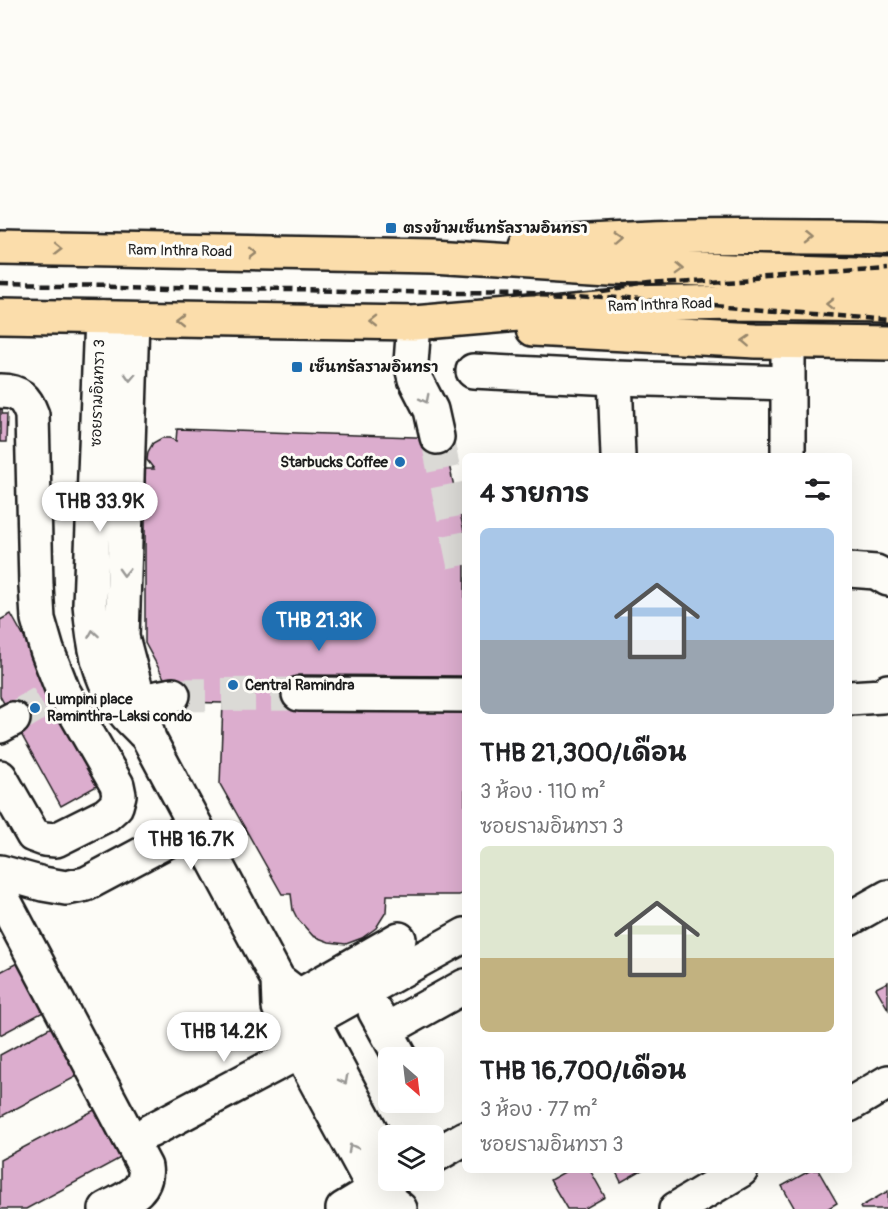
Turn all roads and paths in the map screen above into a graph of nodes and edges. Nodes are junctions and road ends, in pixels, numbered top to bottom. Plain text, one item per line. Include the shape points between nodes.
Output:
1 (888, 238) edge
2 (0, 248) edge
3 (433, 256) junction
4 (888, 276) edge
5 (888, 305) edge
6 (0, 316) edge
7 (116, 318) junction
8 (423, 323) junction
9 (788, 342) junction
10 (888, 343) edge
11 (473, 371) dead end
12 (615, 378) junction
13 (788, 383) junction
14 (0, 391) edge
15 (437, 437) tunnel mouth
16 (618, 453) edge
17 (788, 453) edge
18 (852, 570) edge
19 (888, 579) edge
20 (124, 690) junction
21 (888, 691) edge
22 (59, 693) junction
23 (299, 694) tunnel mouth
24 (173, 695) tunnel mouth
25 (462, 695) edge
26 (852, 698) edge
27 (0, 777) edge
28 (195, 826) junction
29 (0, 872) edge
30 (0, 893) edge
31 (888, 897) edge
32 (852, 917) edge
33 (462, 937) edge
34 (399, 939) dead end
35 (462, 988) edge
36 (364, 991) junction
37 (302, 1018) junction
38 (393, 1044) edge
39 (888, 1082) edge
40 (852, 1103) edge
41 (150, 1131) dead end
42 (462, 1140) edge
43 (444, 1150) edge
44 (378, 1162) edge
45 (736, 1173) edge
46 (387, 1191) edge
47 (106, 1209) edge
48 (343, 1209) edge
49 (676, 1209) edge

3 -> 1 main road, Ram Inthra Road via 588,240 660,237
2 -> 3 main road, Ram Inthra Road
3 -> 4 main road, Ram Inthra Road via 610,267
5 -> 8 main road, Ram Inthra Road via 622,305
6 - 7 main road, Ram Inthra Road
8 -> 7 main road, Ram Inthra Road
7 - 20 street
9 -> 8 main road, Ram Inthra Road
8 -> 15 street via 411,363 431,410
9 - 10 main road, Ram Inthra Road
9 - 13 street
11 - 12 street
12 - 13 street
12 - 16 street
13 - 17 street
14 - 22 street via 22,396 33,416 38,619
18 - 19 street via 876,572
20 - 22 street
20 - 24 street
20 - 28 street
21 - 26 street via 882,696
22 - 27 street via 117,785 116,806 56,840 44,839 33,835
23 - 25 street
28 - 29 street via 86,884 66,888
28 - 37 street
30 - 47 street via 145,1167 145,1183 138,1192
31 - 32 street
33 - 36 street
34 - 37 street
35 - 38 street
36 - 37 street
36 - 38 street
37 - 41 street
37 - 44 street
39 - 40 street
42 - 43 street
45 - 49 street
46 - 48 street

